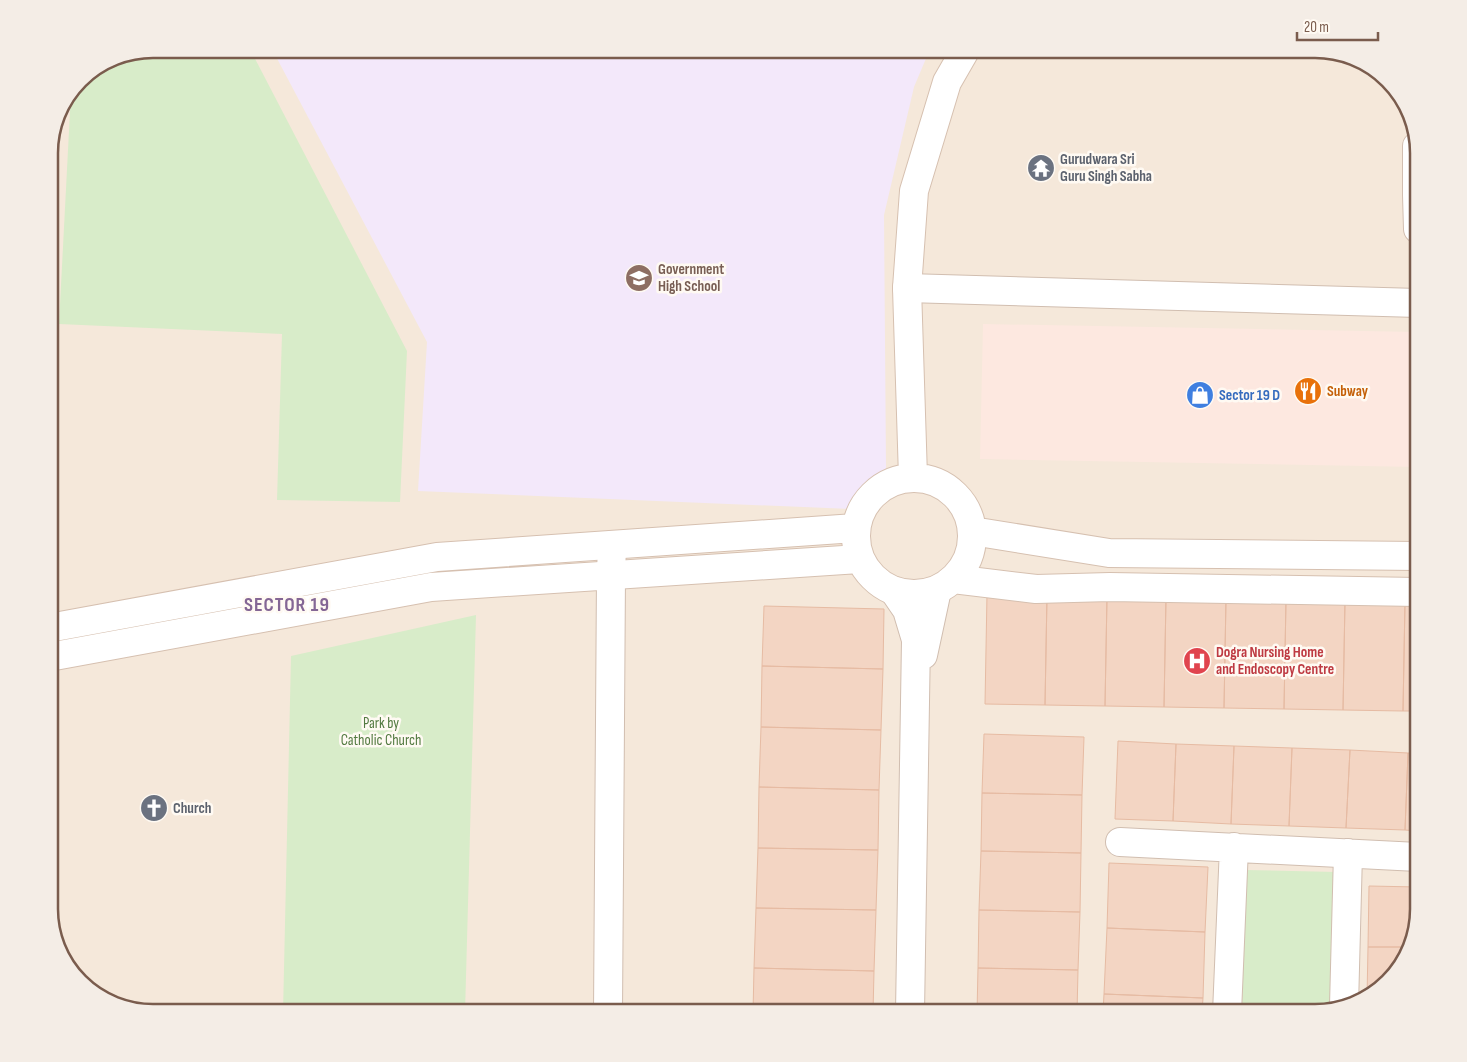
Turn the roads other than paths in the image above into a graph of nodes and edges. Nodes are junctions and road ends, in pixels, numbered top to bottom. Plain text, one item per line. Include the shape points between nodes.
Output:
1 (961, 58) edge
2 (907, 288) junction
3 (1410, 303) edge
4 (913, 477) junction
5 (855, 528) junction
6 (972, 531) junction
7 (612, 545) junction
8 (1109, 553) junction
9 (1410, 556) edge
10 (859, 559) junction
11 (610, 575) junction
12 (945, 585) junction
13 (1110, 588) junction
14 (894, 591) junction
15 (1410, 592) edge
16 (58, 626) edge
17 (58, 655) edge
18 (916, 689) junction
19 (1120, 842) dead end
20 (1234, 848) junction
21 (1348, 853) junction
22 (1410, 857) edge
23 (1344, 999) edge
24 (608, 1004) edge
25 (910, 1004) edge
26 (1227, 1004) edge

1 - 2 street via 947,82 914,190
2 - 3 street
2 - 4 street
4 - 5 street via 892,481 875,492 862,508
4 - 6 street via 936,481 956,495 968,515
5 - 7 street
5 - 10 street
6 - 8 street
6 - 12 street via 971,548 965,564
7 - 11 street
7 - 16 street via 437,557
8 - 9 street
8 - 13 street
10 - 11 street
10 - 14 street via 873,579
11 - 17 street via 431,587
11 - 24 street
12 - 13 street
12 - 14 street via 917,595
12 - 18 street
13 - 15 street
14 - 18 street via 907,610 916,640
18 - 25 street
19 - 20 street
20 - 21 street
20 - 26 street
21 - 22 street
21 - 23 street

